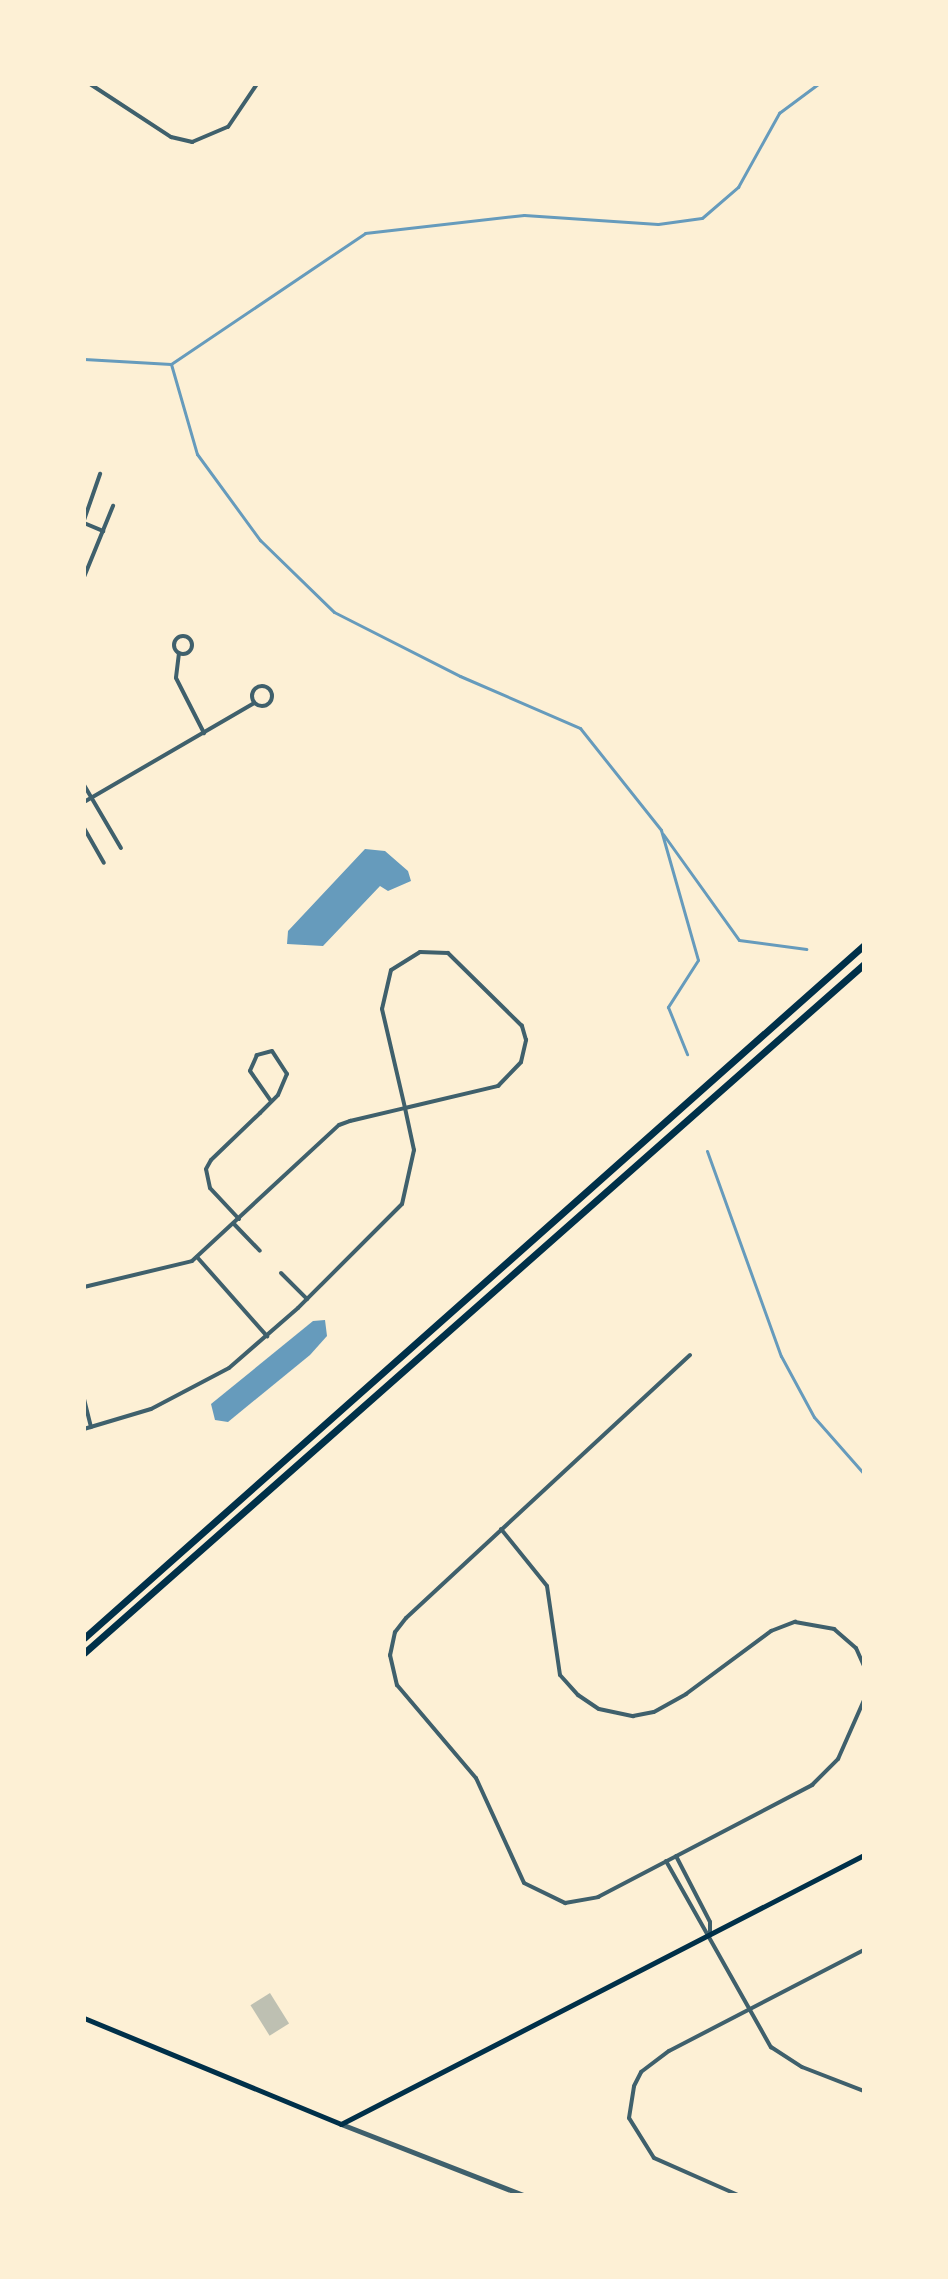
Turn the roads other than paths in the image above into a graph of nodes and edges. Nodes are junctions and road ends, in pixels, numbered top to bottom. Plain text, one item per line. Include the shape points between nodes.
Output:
1 (90, 84) edge
2 (257, 84) edge
3 (100, 474) dead end
4 (113, 506) dead end
5 (84, 522) edge
6 (103, 531) junction
7 (84, 577) edge
8 (179, 653) junction
9 (254, 703) junction
10 (204, 733) junction
11 (84, 785) edge
12 (91, 798) junction
13 (84, 802) edge
14 (84, 828) edge
15 (121, 848) dead end
16 (104, 863) dead end
17 (864, 945) edge
18 (864, 964) edge
19 (271, 1101) junction
20 (405, 1108) junction
21 (239, 1219) junction
22 (234, 1224) junction
23 (260, 1251) dead end
24 (197, 1257) junction
25 (864, 1272) edge
26 (281, 1273) dead end
27 (84, 1287) edge
28 (307, 1299) junction
29 (864, 1305) edge
30 (267, 1336) junction
31 (690, 1355) dead end
32 (84, 1399) edge
33 (91, 1427) junction
34 (84, 1429) edge
35 (501, 1529) junction
36 (84, 1638) edge
37 (84, 1653) edge
38 (864, 1666) edge
39 (864, 1700) edge
40 (864, 1855) edge
41 (676, 1856) junction
42 (666, 1861) junction
43 (710, 1935) junction
44 (864, 1950) edge
45 (747, 2012) junction
46 (84, 2018) edge
47 (864, 2091) edge
48 (341, 2124) junction
49 (523, 2195) edge
50 (738, 2195) edge

1 - 2 street via 171,137 199,142 228,127
3 - 5 street
4 - 6 street
5 - 6 street
6 - 7 street
8 - 8 street via 192,646 185,635 174,641
8 - 10 street via 176,678
9 - 9 street via 263,707 271,702 270,688 256,688
9 - 10 street
10 - 12 street
11 - 12 street
12 - 13 street
12 - 15 street
14 - 16 street
17 - 36 highway
18 - 37 highway
19 - 19 street via 250,1071 257,1055 272,1051 287,1074
19 - 21 street via 206,1169 210,1188
20 - 20 street via 498,1086 525,1051 522,1026 513,1012 462,963 434,950 401,962 383,989 382,1009
20 - 21 street via 339,1125
20 - 28 street via 414,1164 402,1204
21 - 22 street
22 - 23 street
22 - 24 street
24 - 27 street
24 - 30 street
25 - 29 street
26 - 28 street
28 - 30 street
30 - 33 street via 180,1397
31 - 35 street
32 - 33 street
33 - 34 street
35 - 38 street via 547,1586 560,1675 599,1709 633,1716 654,1712 771,1631 795,1622 834,1629 856,1648
35 - 42 street via 400,1625 390,1655 397,1685 476,1778 516,1872 538,1894 582,1903
39 - 41 street via 845,1747 825,1775
40 - 43 main road
41 - 42 street
41 - 43 street via 710,1922
42 - 43 street via 700,1927
43 - 45 street
43 - 48 main road
44 - 45 street
45 - 47 street via 780,2055
45 - 50 street via 650,2063 634,2086 630,2109 634,2133 654,2158
46 - 48 main road
48 - 49 street

